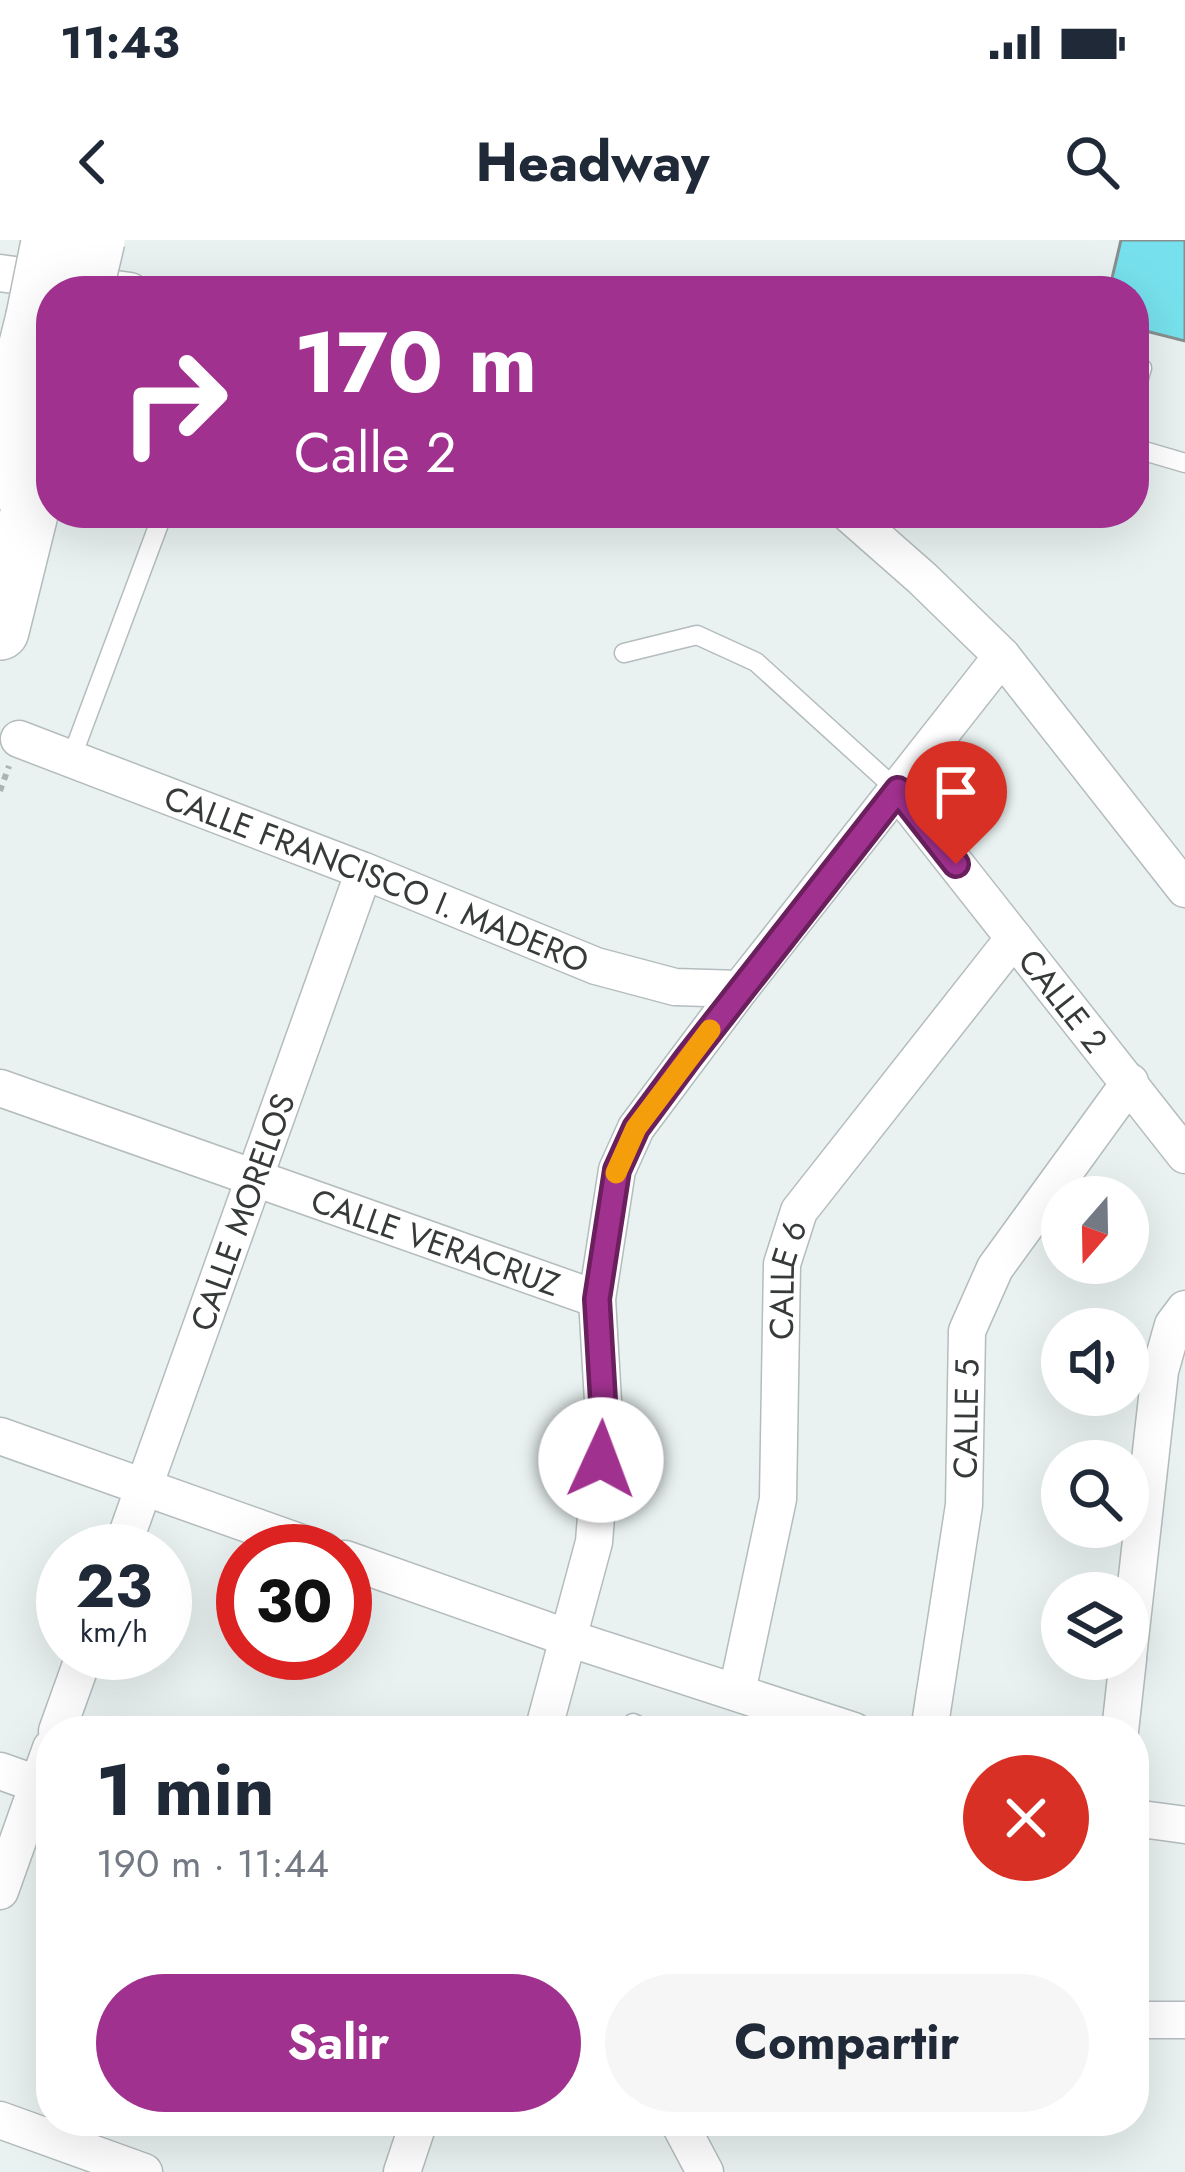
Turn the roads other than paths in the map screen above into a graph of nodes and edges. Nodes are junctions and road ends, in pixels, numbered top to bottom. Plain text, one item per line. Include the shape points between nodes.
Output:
1 (55, 240) edge
2 (96, 240) edge
3 (46, 276) edge
4 (59, 276) edge
5 (36, 316) edge
6 (1149, 452) edge
7 (1185, 463) edge
8 (0, 476) edge
9 (36, 486) edge
10 (157, 528) edge
11 (865, 528) edge
12 (0, 631) edge
13 (624, 653) dead end
14 (1002, 656) junction
15 (19, 739) dead end
16 (70, 759) junction
17 (898, 790) junction
18 (364, 871) junction
19 (1185, 889) edge
20 (1014, 938) junction
21 (740, 989) junction
22 (1130, 1082) junction
23 (0, 1088) edge
24 (1185, 1155) edge
25 (254, 1178) junction
26 (597, 1299) junction
27 (1185, 1309) edge
28 (0, 1436) edge
29 (144, 1487) junction
30 (131, 1524) edge
31 (248, 1524) edge
32 (372, 1568) edge
33 (1138, 1572) edge
34 (571, 1639) junction
35 (75, 1680) edge
36 (1126, 1680) edge
37 (737, 1692) junction
38 (62, 1716) edge
39 (548, 1716) edge
40 (809, 1716) edge
41 (931, 1716) edge
42 (1122, 1716) edge
43 (0, 1771) edge
44 (36, 1783) edge
45 (36, 1807) edge
46 (1149, 1820) edge
47 (1185, 1825) edge
48 (0, 1891) edge
49 (1149, 2020) edge
50 (1185, 2020) edge
51 (0, 2120) edge
52 (36, 2133) edge
53 (44, 2136) edge
54 (414, 2136) edge
55 (686, 2136) edge
56 (143, 2172) edge
57 (402, 2172) edge
58 (705, 2172) edge

1 - 3 highway, bridge
2 - 4 main road, bridge
5 - 8 highway
6 - 7 lane
9 - 12 main road
10 - 16 lane
11 - 14 street
13 - 17 lane via 698,635 756,662
14 - 17 street
14 - 19 street
15 - 16 street, CALLE FRANCISCO I. MADERO
16 - 18 street, CALLE FRANCISCO I. MADERO
17 - 20 street, CALLE 2
17 - 21 street
18 - 21 street, CALLE FRANCISCO I. MADERO via 596,966 675,987
18 - 25 street, CALLE MORELOS
20 - 22 street, CALLE 2
20 - 37 street, CALLE 6 via 799,1210 782,1264 778,1499
21 - 26 street via 636,1128 617,1170
22 - 24 street, CALLE 2
22 - 41 street, CALLE 5 via 995,1268 967,1331 964,1505
23 - 25 street, CALLE VERACRUZ
25 - 26 street, CALLE VERACRUZ
25 - 29 street, CALLE MORELOS
26 - 34 street via 604,1418 598,1501
27 - 33 street via 1160,1371
28 - 29 street
29 - 30 street, CALLE MORELOS
29 - 31 street
32 - 34 street
34 - 37 street
34 - 39 street
35 - 38 street
36 - 42 street
37 - 40 street
43 - 44 street
45 - 48 street
46 - 47 street
49 - 50 street
51 - 52 street
53 - 56 street
54 - 57 street
55 - 58 street

